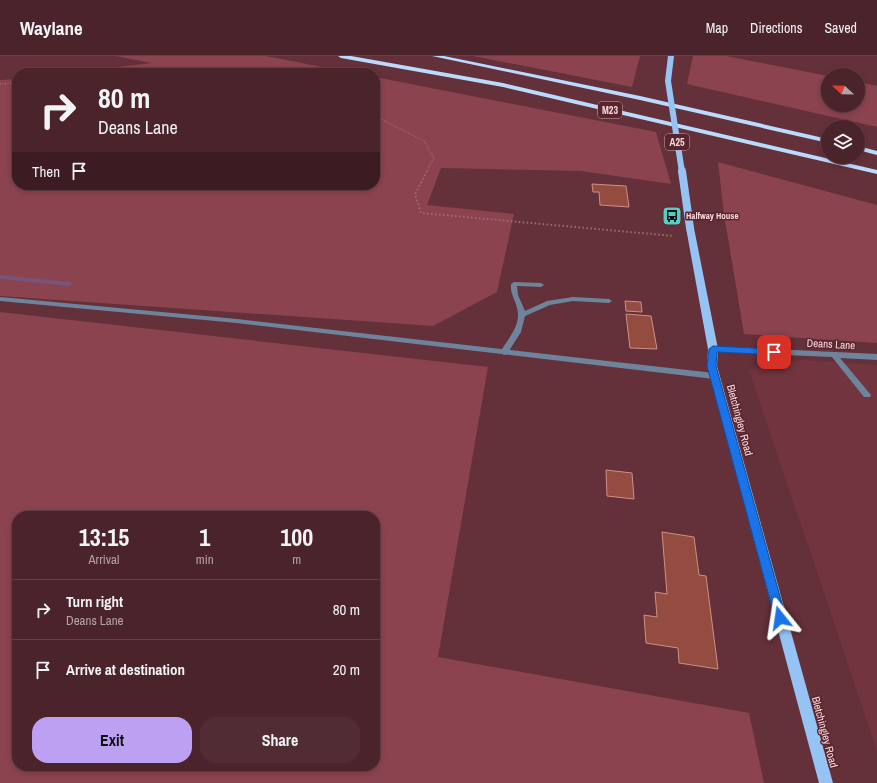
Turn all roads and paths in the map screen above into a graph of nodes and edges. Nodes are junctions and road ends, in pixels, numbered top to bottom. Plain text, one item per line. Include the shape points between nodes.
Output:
1 (341, 56) edge
2 (435, 56) edge
3 (671, 56) edge
4 (12, 83) edge
5 (0, 84) edge
6 (380, 119) edge
7 (821, 140) edge
8 (865, 150) edge
9 (877, 153) edge
10 (877, 172) edge
11 (691, 233) junction
12 (541, 285) dead end
13 (0, 299) edge
14 (609, 301) dead end
15 (521, 315) junction
16 (713, 349) junction
17 (504, 352) junction
18 (834, 355) junction
19 (877, 357) edge
20 (714, 376) junction
21 (867, 395) dead end
22 (826, 783) edge

1 - 10 highway, M23 via 503,85
2 - 7 highway, M23 via 633,96
3 - 11 main road, Bletchingley Road / A25, bridge via 668,81
4 - 5 path
6 - 11 path via 424,141 434,158 415,194 421,213 583,228
8 - 9 highway
11 - 16 main road, Bletchingley Road / A25
12 - 15 street via 514,284 512,294 522,311
13 - 17 street via 237,321
14 - 15 street via 573,299 549,303
15 - 17 street via 520,328
16 - 18 street, Deans Lane
16 - 20 main road, Bletchingley Road / A25
17 - 20 street
18 - 19 street, Deans Lane
18 - 21 street
20 - 22 main road, Bletchingley Road / A25

